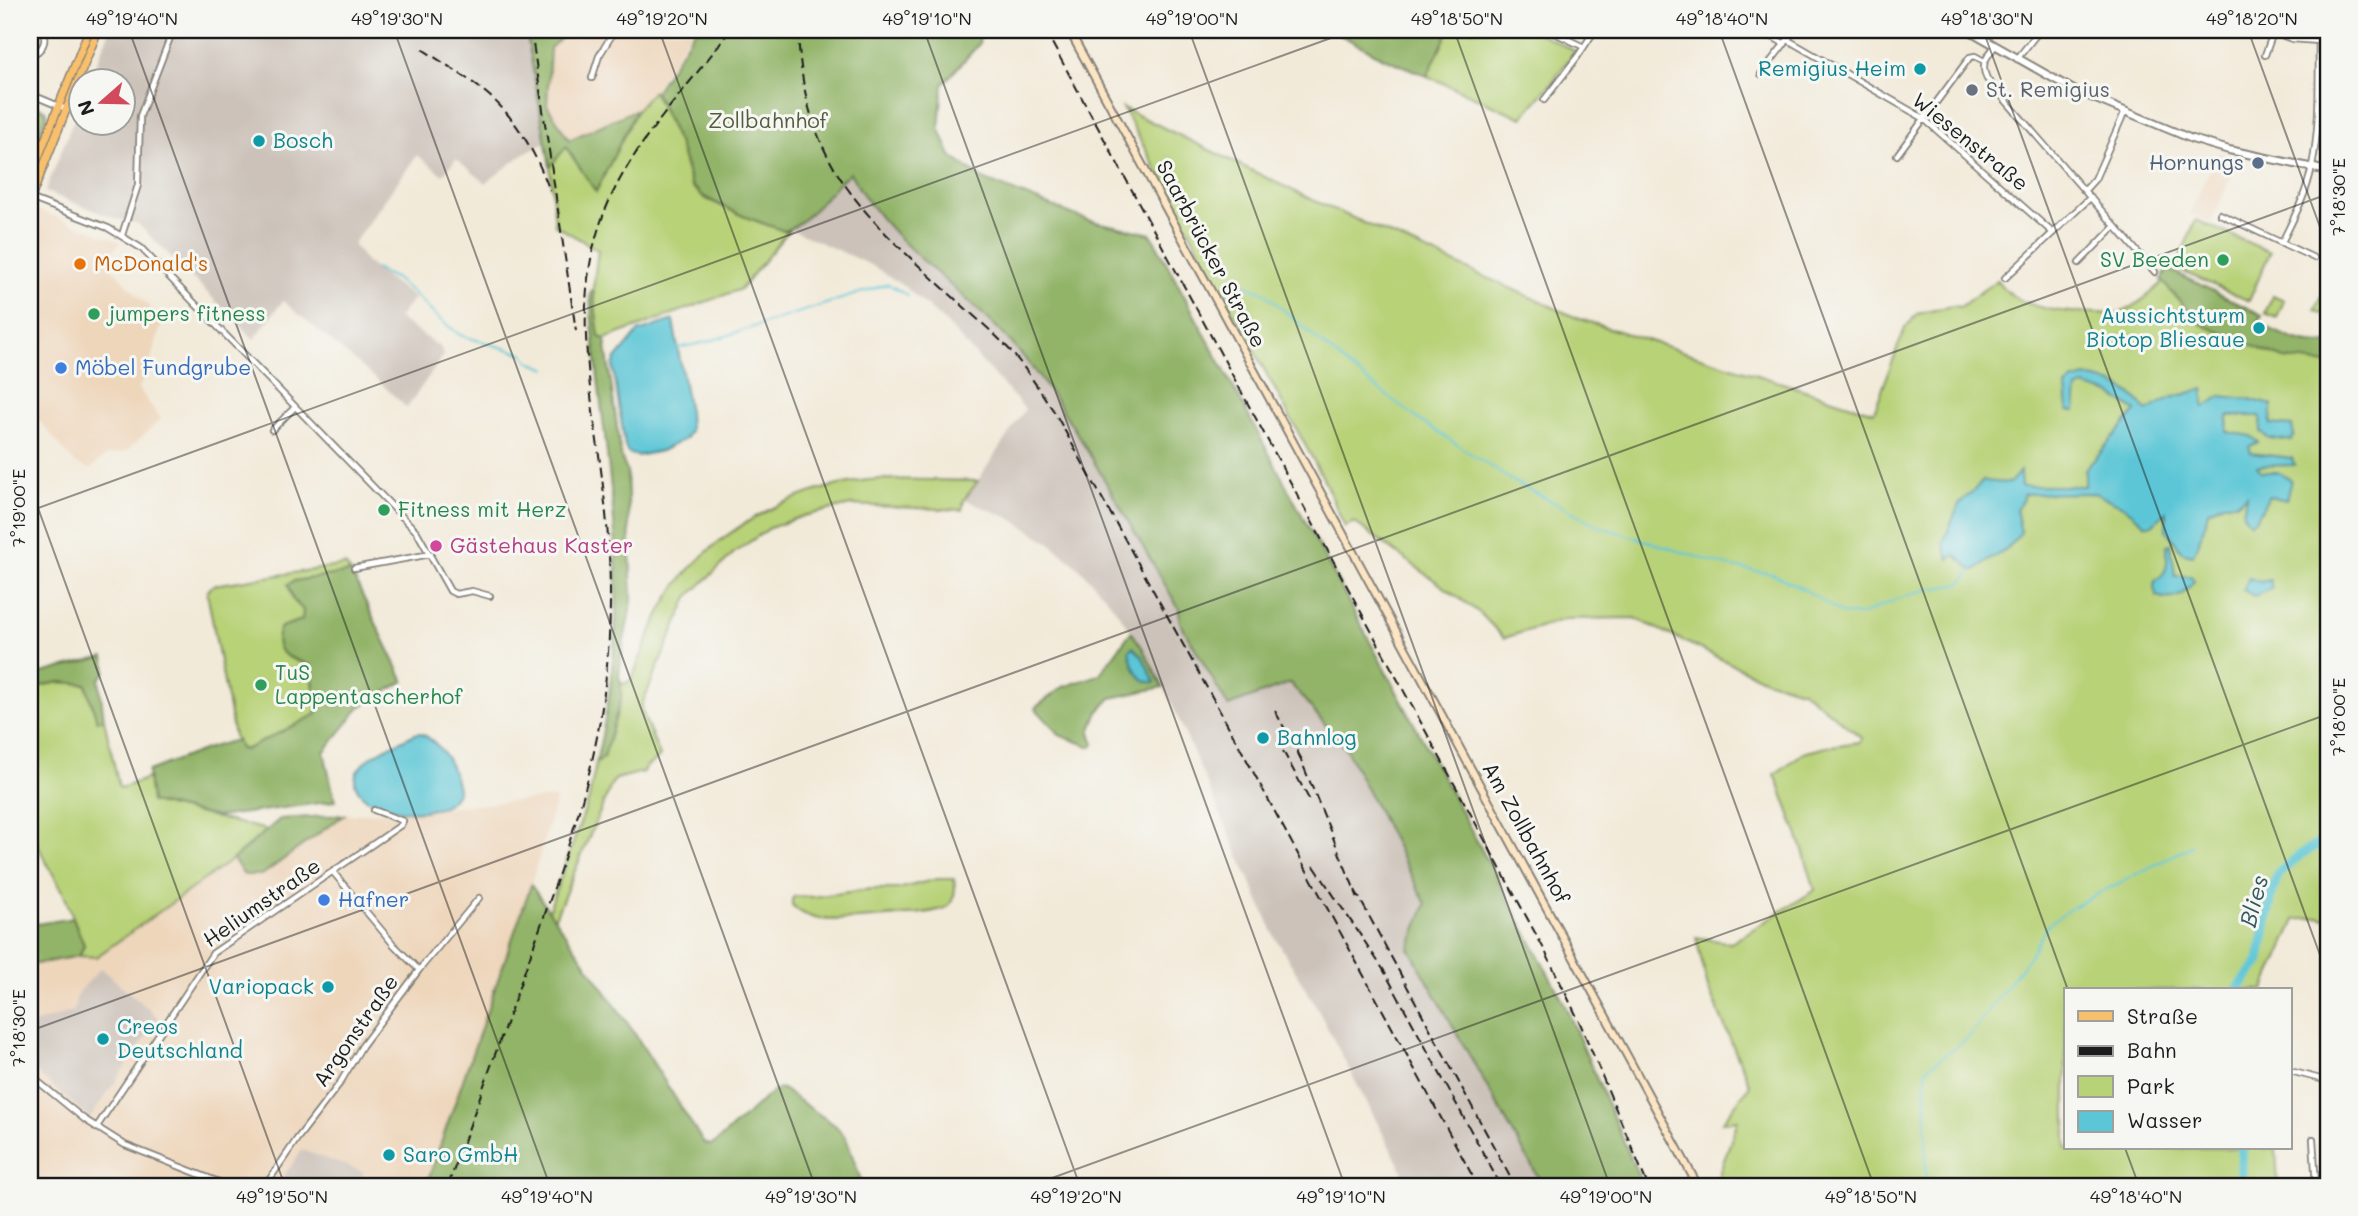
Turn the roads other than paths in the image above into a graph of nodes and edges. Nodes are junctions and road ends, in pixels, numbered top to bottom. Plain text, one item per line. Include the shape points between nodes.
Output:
1 (42, 30) edge
2 (89, 30) edge
3 (98, 30) edge
4 (173, 30) edge
5 (615, 30) edge
6 (1069, 30) edge
7 (1548, 30) edge
8 (1595, 30) edge
9 (1760, 30) edge
10 (1796, 30) edge
11 (1968, 30) edge
12 (2040, 30) edge
13 (2267, 30) edge
14 (2319, 30) edge
15 (2273, 33) junction
16 (2319, 41) junction
17 (1786, 42) junction
18 (1995, 46) junction
19 (1584, 47) junction
20 (30, 55) edge
21 (2265, 55) dead end
22 (2017, 59) junction
23 (1984, 61) junction
24 (1761, 74) dead end
25 (592, 78) dead end
26 (30, 94) edge
27 (1544, 100) dead end
28 (62, 107) junction
29 (2125, 111) junction
30 (1923, 118) junction
31 (1897, 155) dead end
32 (2312, 167) junction
33 (2328, 171) edge
34 (30, 177) edge
35 (2085, 190) junction
36 (2091, 197) junction
37 (30, 199) edge
38 (2220, 214) dead end
39 (2115, 226) junction
40 (2053, 233) junction
41 (122, 236) junction
42 (2283, 242) junction
43 (2315, 258) dead end
44 (2079, 263) dead end
45 (2155, 272) dead end
46 (2005, 278) dead end
47 (295, 407) junction
48 (272, 429) dead end
49 (1322, 496) joint
50 (431, 554) junction
51 (354, 568) dead end
52 (491, 596) dead end
53 (374, 810) dead end
54 (332, 872) junction
55 (479, 898) dead end
56 (418, 970) junction
57 (2292, 1072) edge
58 (30, 1075) edge
59 (2328, 1081) edge
60 (96, 1128) junction
61 (2314, 1139) dead end
62 (211, 1184) edge
63 (229, 1186) edge
64 (265, 1186) edge
65 (1695, 1186) edge
66 (2316, 1186) edge

1 - 20 street via 42,47
2 - 28 main road
3 - 28 main road
4 - 41 street via 140,117 138,185
5 - 25 street via 598,56
6 - 49 main road, Saarbrücker Straße
7 - 19 street
8 - 19 street
9 - 17 street, Wiesenstraße
10 - 17 street
11 - 18 street
12 - 22 street
13 - 15 street
14 - 16 street
15 - 16 street
15 - 21 street
16 - 32 street
17 - 24 street
17 - 30 street, Wiesenstraße
18 - 22 street
18 - 23 street
19 - 27 street
22 - 29 street
23 - 30 street via 1970,57
23 - 35 street via 1987,79
26 - 28 street
28 - 34 main road
28 - 37 main road
29 - 32 street via 2212,146
29 - 35 street via 2095,179
30 - 31 street
30 - 40 street, Wiesenstraße
32 - 33 street
32 - 42 street
35 - 36 street
36 - 39 street
36 - 40 street
37 - 41 street
38 - 42 street
39 - 44 street
39 - 45 street
40 - 46 street
41 - 47 street via 153,259
42 - 43 street
47 - 48 street
47 - 50 street via 417,532
49 - 65 main road, Am Zollbahnhof
50 - 51 street
50 - 52 street via 453,594 472,591
53 - 54 street, Heliumstraße via 403,821
54 - 56 street
54 - 60 street, Heliumstraße via 213,953
55 - 56 street, Argonstraße
56 - 64 street, Argonstraße
57 - 59 street
58 - 60 street
60 - 62 street
61 - 66 street
62 - 63 street

